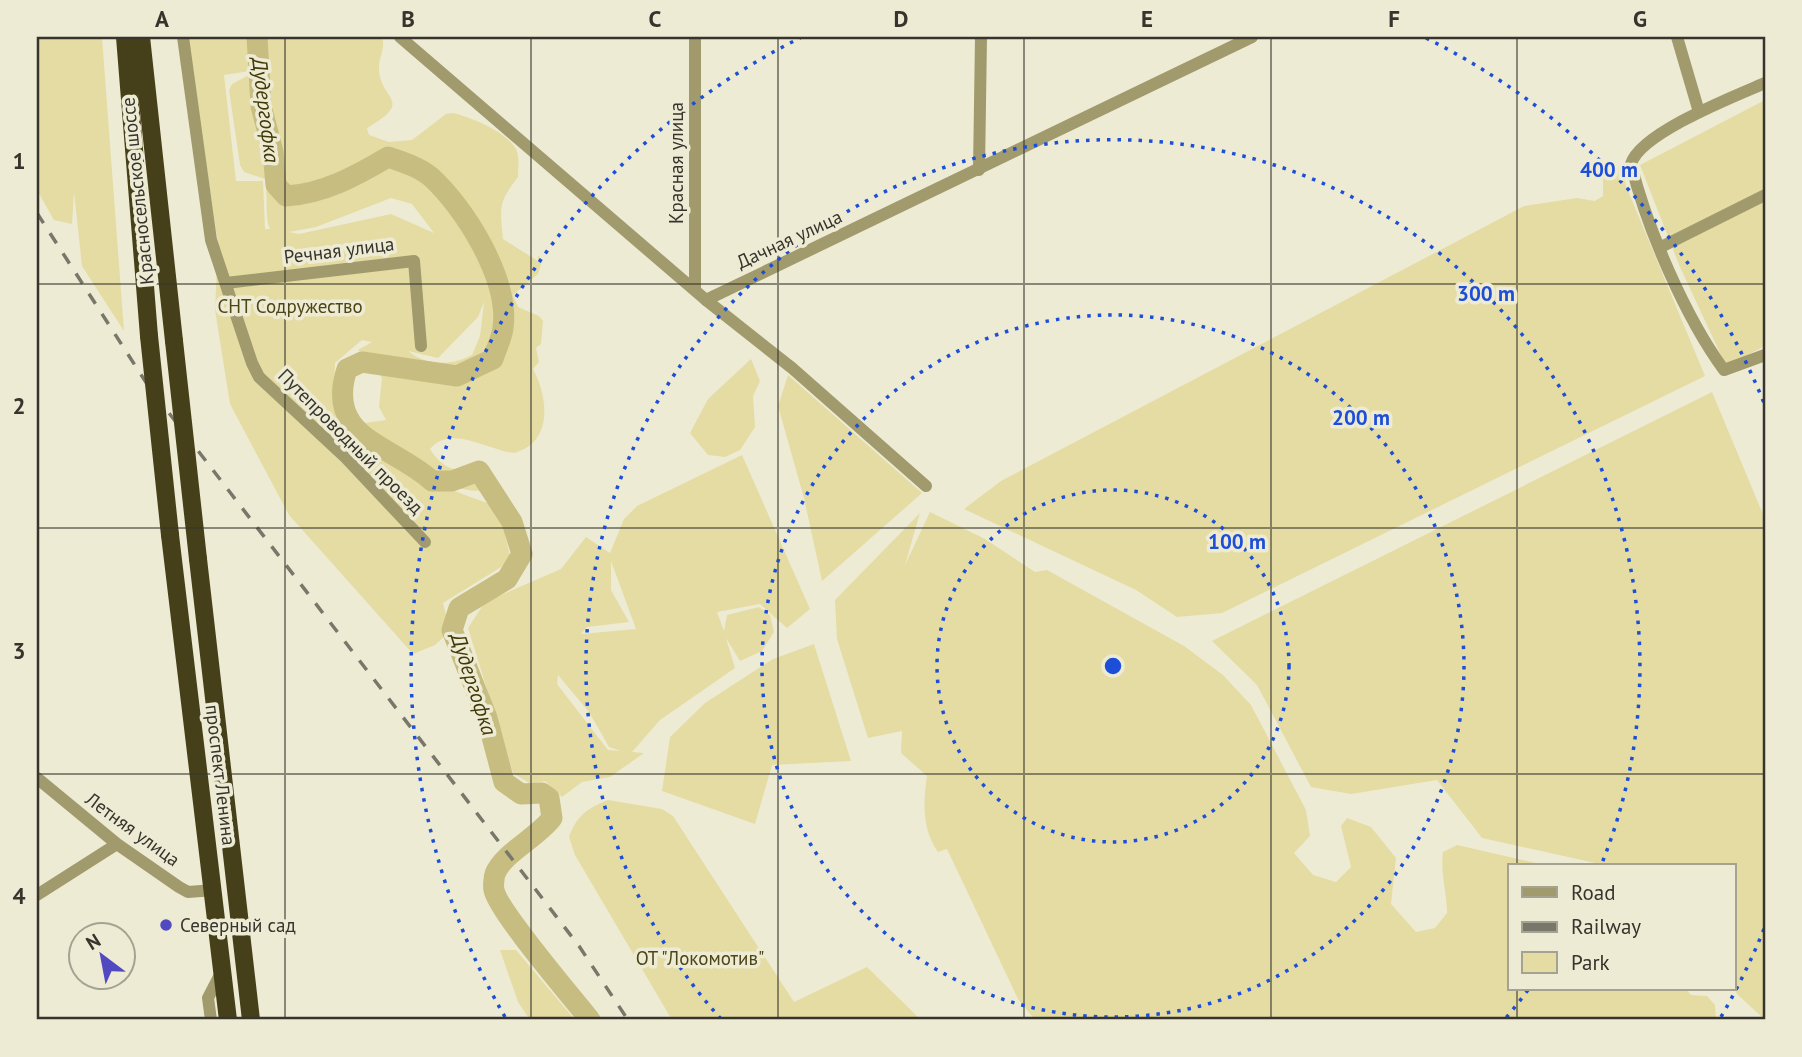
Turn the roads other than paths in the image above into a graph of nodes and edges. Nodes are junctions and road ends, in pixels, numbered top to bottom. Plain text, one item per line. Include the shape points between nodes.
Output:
1 (125, 37) edge
2 (141, 37) edge
3 (183, 37) edge
4 (400, 37) edge
5 (695, 37) edge
6 (981, 37) edge
7 (1252, 37) edge
8 (1677, 37) edge
9 (1765, 83) edge
10 (1699, 112) junction
11 (979, 170) junction
12 (1765, 195) edge
13 (1661, 247) junction
14 (226, 283) junction
15 (695, 290) junction
16 (706, 300) junction
17 (421, 346) dead end
18 (1765, 355) edge
19 (926, 485) dead end
20 (170, 535) joint
21 (425, 542) dead end
22 (198, 559) joint
23 (37, 778) edge
24 (117, 845) junction
25 (214, 890) junction
26 (37, 895) edge
27 (223, 969) junction
28 (211, 1020) edge
29 (228, 1020) edge
30 (251, 1020) edge

1 - 20 highway, Красносельское шоссе, bridge
2 - 22 highway, Красносельское шоссе, bridge
3 - 14 street, Путепроводный проезд via 211,240
4 - 15 street
5 - 15 street, Красная улица
6 - 11 street
7 - 11 street, Дачная улица
8 - 10 street
9 - 10 street
10 - 13 street via 1634,153 1631,164 1637,186
11 - 16 street, Дачная улица
12 - 13 street
13 - 18 street via 1704,343 1724,370
14 - 17 street, Речная улица via 414,261
14 - 21 street, Путепроводный проезд via 259,377 344,456
15 - 16 street
16 - 19 street
20 - 25 highway, проспект Ленина
22 - 30 highway, проспект Ленина
23 - 24 street, Летняя улица
24 - 25 street, Летняя улица via 187,892
24 - 26 street
25 - 27 highway, проспект Ленина
27 - 28 street via 208,998
27 - 29 highway, проспект Ленина

